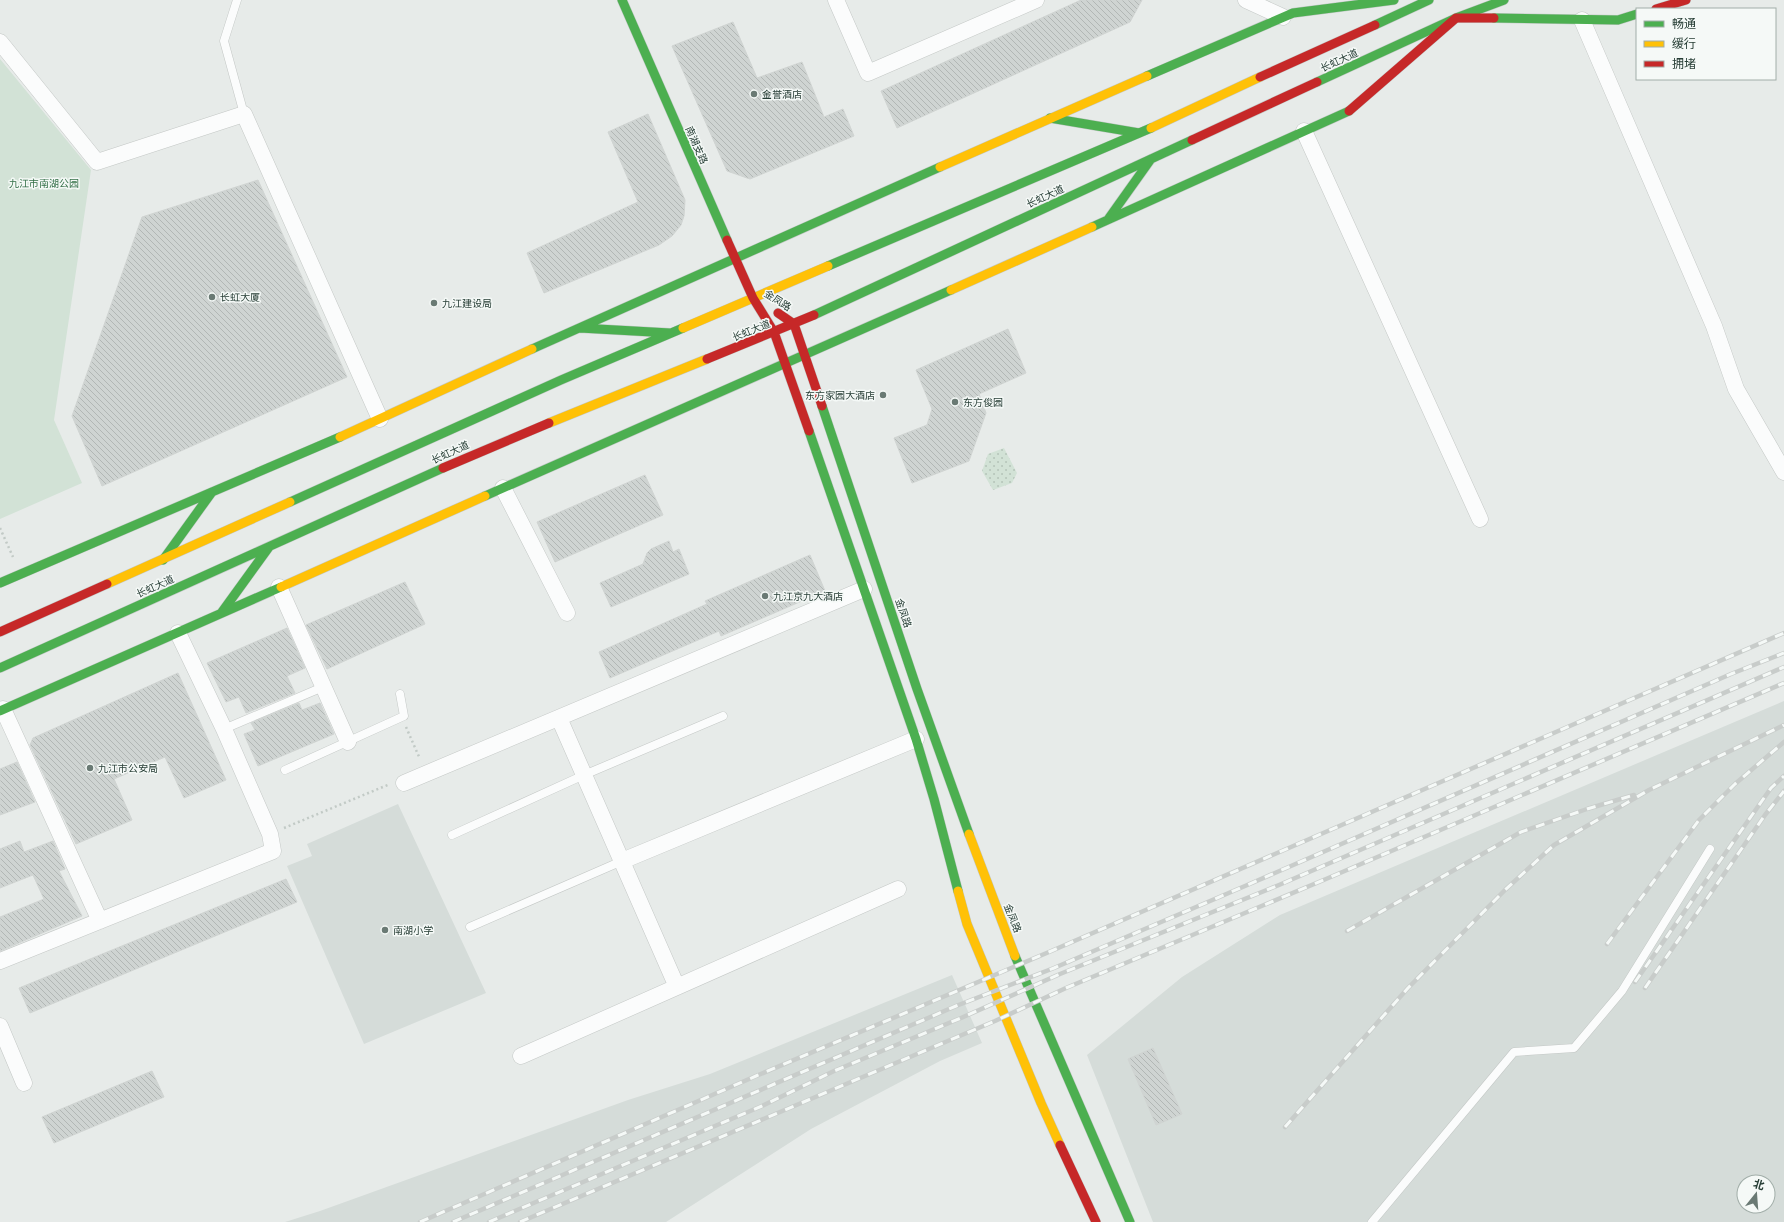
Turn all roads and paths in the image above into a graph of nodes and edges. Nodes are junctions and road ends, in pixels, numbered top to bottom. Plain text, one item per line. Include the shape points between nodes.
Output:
1 (237, 0) edge
2 (622, 0) edge
3 (836, 0) edge
4 (1036, 0) edge
5 (1246, 0) edge
6 (1394, 0) edge
7 (1429, 0) edge
8 (1504, 0) edge
9 (1686, 0) edge
10 (1009, 5) edge
11 (1659, 8) edge
12 (1636, 14) edge
13 (1283, 17) junction
14 (1456, 18) junction
15 (1582, 20) junction
16 (0, 42) edge
17 (244, 114) junction
18 (1050, 118) junction
19 (1304, 131) junction
20 (1139, 133) junction
21 (1151, 159) junction
22 (1109, 219) junction
23 (735, 258) junction
24 (753, 298) junction
25 (794, 324) junction
26 (576, 328) junction
27 (774, 332) junction
28 (670, 334) junction
29 (805, 354) junction
30 (785, 363) junction
31 (380, 419) junction
32 (1784, 472) edge
33 (503, 488) junction
34 (212, 492) junction
35 (1480, 519) dead end
36 (0, 528) edge
37 (269, 547) junction
38 (163, 560) junction
39 (20, 574) junction
40 (0, 583) edge
41 (279, 587) junction
42 (864, 589) junction
43 (222, 613) junction
44 (567, 613) dead end
45 (0, 632) edge
46 (178, 633) junction
47 (0, 668) edge
48 (324, 687) junction
49 (400, 694) dead end
50 (2, 710) edge
51 (723, 716) dead end
52 (401, 718) junction
53 (559, 718) junction
54 (224, 729) junction
55 (916, 740) junction
56 (348, 742) junction
57 (285, 770) dead end
58 (427, 774) junction
59 (584, 775) junction
60 (400, 782) joint
61 (270, 834) junction
62 (452, 835) dead end
63 (1710, 849) dead end
64 (622, 861) junction
65 (898, 889) dead end
66 (100, 921) junction
67 (470, 927) dead end
68 (0, 961) edge
69 (677, 987) junction
70 (0, 1026) edge
71 (521, 1056) dead end
72 (24, 1083) dead end
73 (1096, 1222) edge
74 (1130, 1222) edge
75 (1372, 1222) edge

1 - 17 lane via 224,41
2 - 23 main road, 南湖支路
3 - 10 street via 868,73
4 - 10 street
5 - 13 street
6 - 13 main road via 1293,13
7 - 20 main road, 长虹大道
8 - 14 main road, 长虹大道
9 - 11 main road
12 - 15 main road via 1618,20
13 - 18 main road
14 - 15 main road
14 - 19 main road via 1351,110
14 - 21 main road, 长虹大道
15 - 32 street via 1711,320 1736,389
16 - 17 street via 97,162
17 - 31 street
18 - 20 main road
18 - 23 main road
19 - 22 main road
19 - 35 street
20 - 24 main road, 长虹大道
21 - 22 main road
21 - 25 main road, 长虹大道
22 - 29 main road
23 - 24 main road, 南湖支路
23 - 26 main road
24 - 25 main road, 金凤路
24 - 27 main road, 金凤路
24 - 28 main road, 长虹大道
25 - 27 main road, 长虹大道
25 - 29 main road, 金凤路
26 - 28 main road
26 - 31 main road
27 - 30 main road, 金凤路
27 - 37 main road, 长虹大道 via 483,450
28 - 38 main road, 长虹大道 via 561,380
29 - 30 main road
29 - 74 main road, 金凤路 via 996,908
30 - 33 main road
30 - 42 main road, 金凤路
31 - 34 main road
33 - 41 main road
33 - 44 street
34 - 38 main road
34 - 39 main road
36 - 39 path
37 - 43 main road
37 - 47 main road, 长虹大道
38 - 45 main road, 长虹大道
39 - 40 main road
41 - 43 main road
41 - 48 street
42 - 53 street
42 - 55 main road, 金凤路
43 - 46 main road
46 - 50 main road
46 - 54 street
48 - 54 lane
48 - 56 street
49 - 52 lane via 404,716
50 - 66 street
51 - 59 lane
52 - 56 lane
52 - 58 path
53 - 58 street
53 - 59 street
54 - 61 street
55 - 64 street
55 - 73 main road, 金凤路 via 967,924 1040,1104
56 - 57 lane
58 - 60 street
59 - 62 lane
59 - 64 street
60 - 61 path
61 - 66 street via 272,851
63 - 75 lane via 1622,991 1574,1048 1514,1052
64 - 67 lane
64 - 69 street
65 - 69 street
66 - 68 street
69 - 71 street
70 - 72 street

